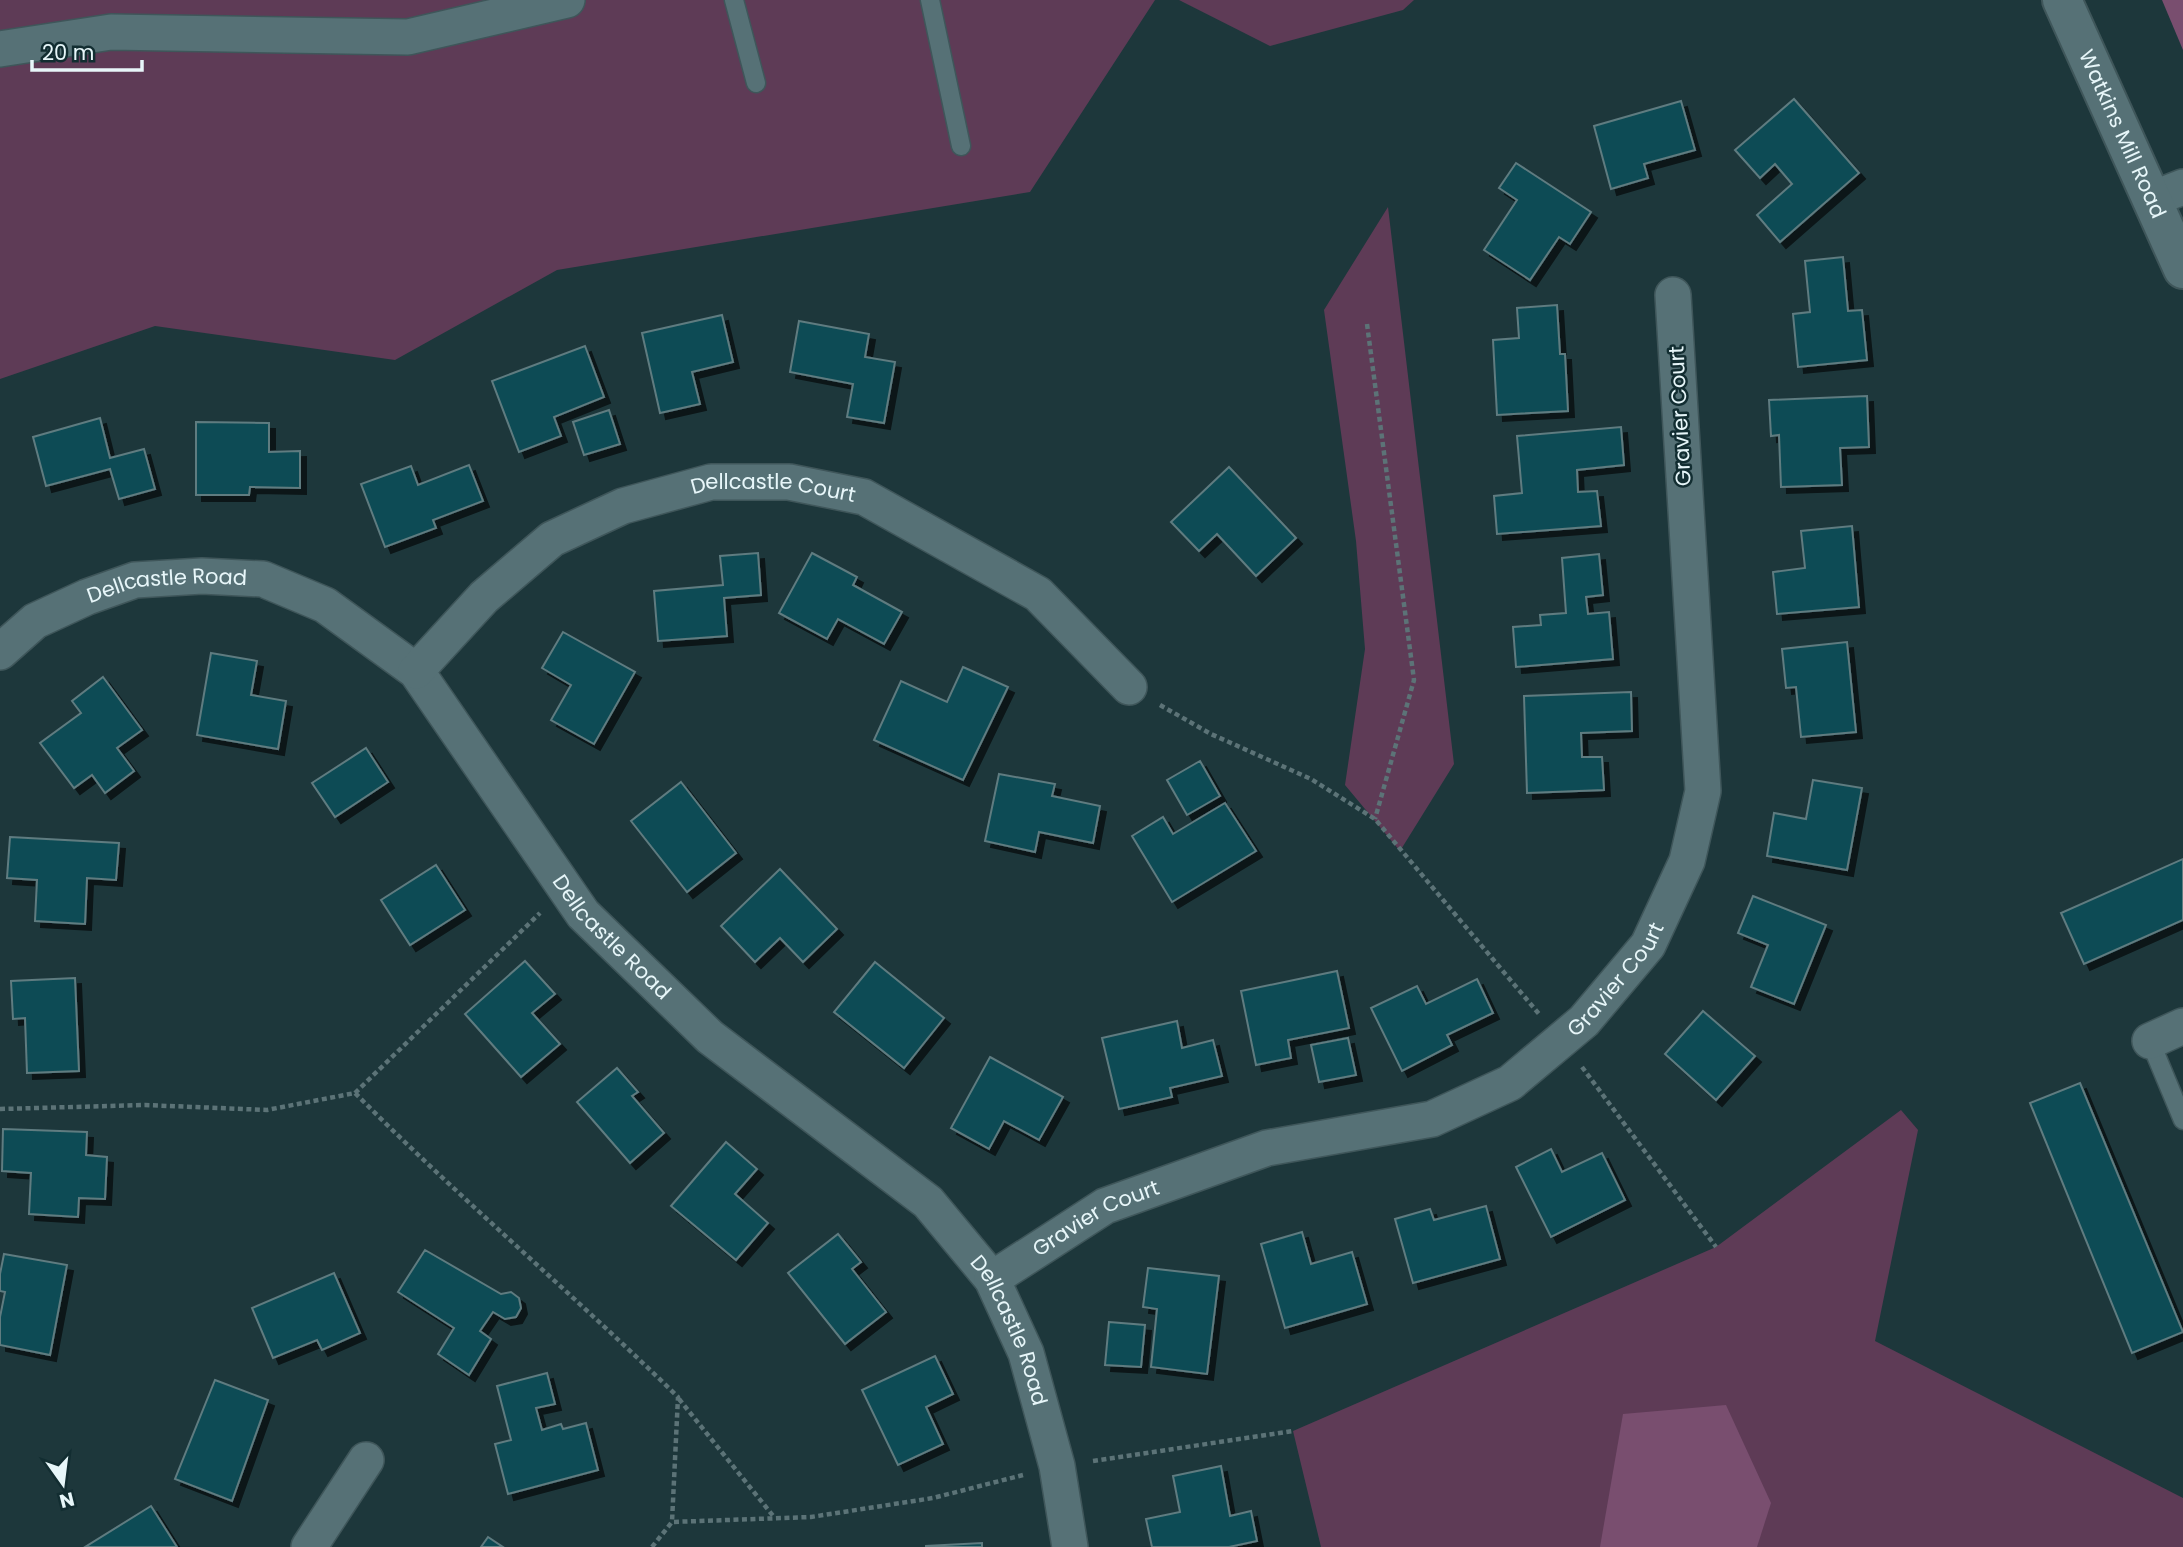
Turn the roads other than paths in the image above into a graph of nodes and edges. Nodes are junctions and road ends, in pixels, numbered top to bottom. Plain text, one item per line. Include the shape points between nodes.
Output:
1 (567, 0) edge
2 (734, 0) edge
3 (930, 0) edge
4 (2062, 0) edge
5 (0, 49) edge
6 (756, 83) dead end
7 (961, 146) dead end
8 (2168, 193) edge
9 (2183, 269) edge
10 (1673, 295) dead end
11 (0, 652) edge
12 (416, 671) junction
13 (1129, 687) road end
14 (2183, 1026) edge
15 (2150, 1041) joint
16 (2183, 1120) edge
17 (992, 1279) junction
18 (366, 1460) dead end
19 (309, 1547) edge
20 (1070, 1547) edge

1 - 5 street via 408,37 111,32
2 - 6 lane
3 - 7 lane
4 - 8 street, Watkins Mill Road
8 - 9 street, Watkins Mill Road
10 - 17 street, Gravier Court via 1703,791 1686,860 1648,945 1584,1021 1510,1083 1432,1119 1267,1148 1105,1206
11 - 12 street, Dellcastle Road via 35,621 87,597 135,580 202,576 263,579 325,605
12 - 13 street, Dellcastle Court via 484,597 552,539 623,506 711,482 789,482 864,497 1038,594
12 - 17 street, Dellcastle Road via 583,914 710,1037 928,1202
14 - 15 street
15 - 16 lane
17 - 20 street, Dellcastle Road via 1026,1353 1057,1466
18 - 19 street

